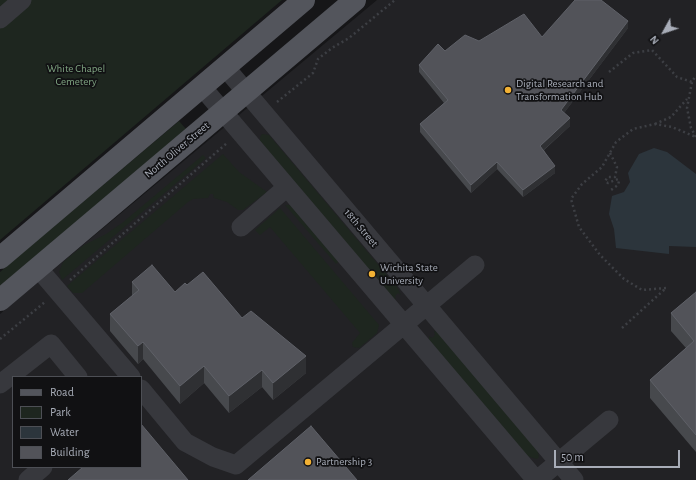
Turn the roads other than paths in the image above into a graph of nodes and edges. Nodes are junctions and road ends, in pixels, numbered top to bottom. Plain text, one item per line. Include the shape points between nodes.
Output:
1 (22, 0) edge
2 (304, 0) edge
3 (355, 0) edge
4 (0, 19) edge
5 (225, 67) junction
6 (202, 87) junction
7 (246, 92) junction
8 (223, 112) junction
9 (287, 187) junction
10 (241, 227) dead end
11 (0, 258) edge
12 (475, 265) dead end
13 (38, 268) junction
14 (0, 300) edge
15 (427, 306) junction
16 (403, 325) junction
17 (77, 376) edge
18 (130, 376) edge
19 (0, 384) edge
20 (142, 390) edge
21 (609, 420) dead end
22 (559, 462) junction
23 (42, 468) edge
24 (28, 480) edge
25 (537, 480) edge
26 (574, 480) edge

1 - 4 street
2 - 5 main road
3 - 7 main road, North Oliver Street
5 - 6 main road
5 - 7 street, 18th Street
6 - 8 street
6 - 11 main road
7 - 8 main road, North Oliver Street
7 - 15 street, 18th Street
8 - 9 street
8 - 13 main road, North Oliver Street
9 - 10 street
9 - 16 street
12 - 15 street
13 - 14 main road, North Oliver Street
13 - 18 street
15 - 16 street
15 - 22 street, 18th Street
16 - 20 street via 236,466 185,442
16 - 25 street
17 - 19 street via 51,344
21 - 22 street
22 - 25 street
22 - 26 street, 18th Street
23 - 24 street

